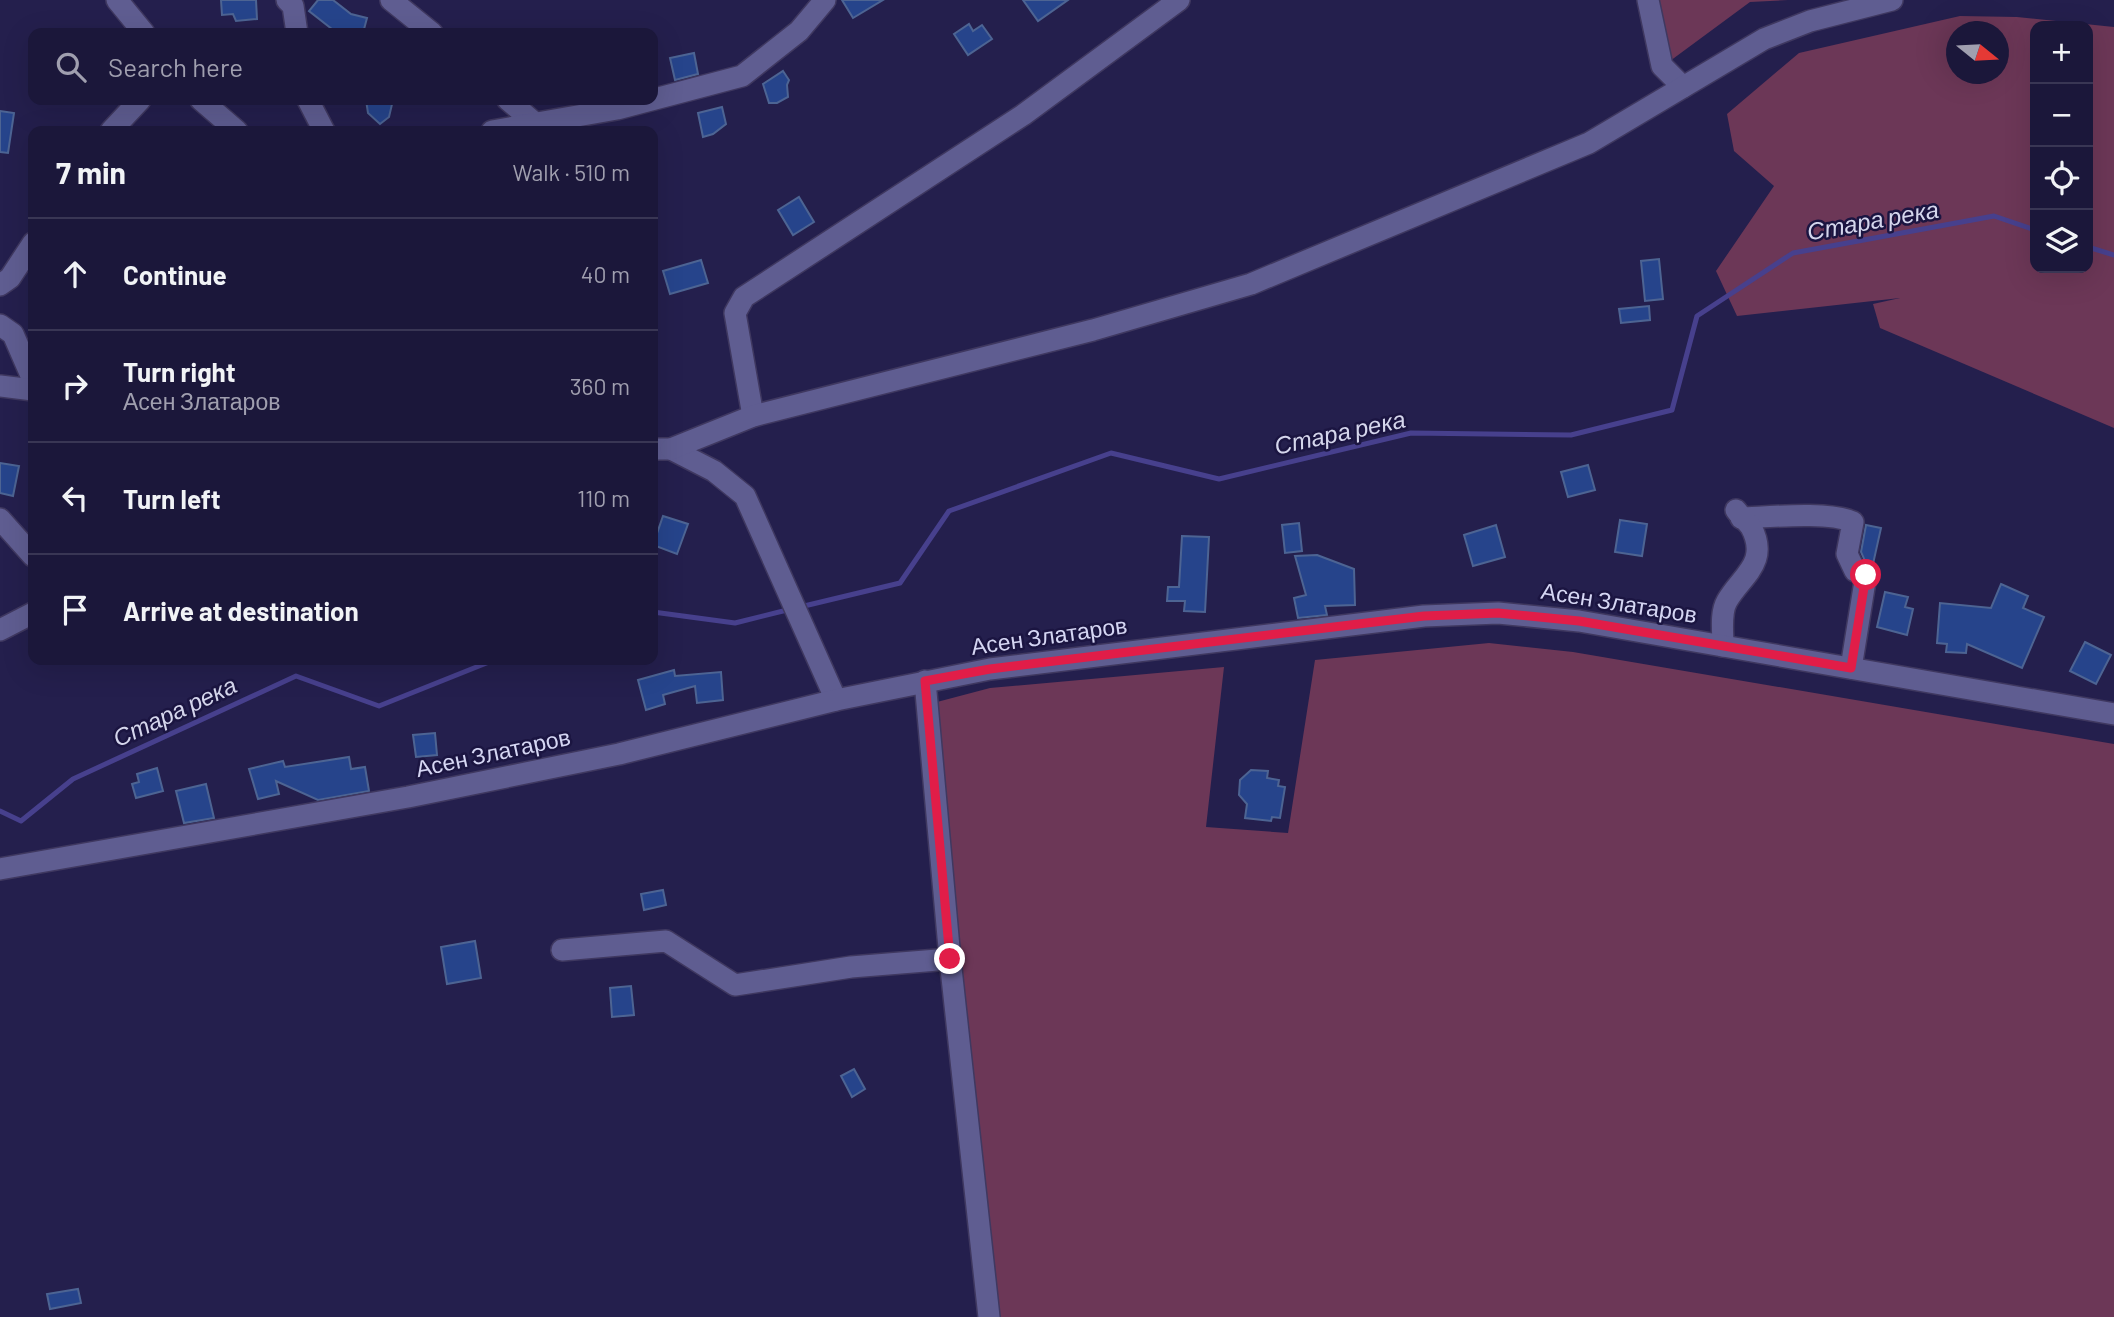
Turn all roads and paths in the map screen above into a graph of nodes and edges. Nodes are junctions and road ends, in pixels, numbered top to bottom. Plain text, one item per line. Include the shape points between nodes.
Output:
1 (117, 0) edge
2 (287, 0) edge
3 (391, 0) edge
4 (825, 0) edge
5 (1179, 0) edge
6 (1648, 0) edge
7 (1892, 0) edge
8 (140, 28) edge
9 (296, 28) edge
10 (426, 28) edge
11 (1683, 87) junction
12 (658, 98) edge
13 (135, 105) edge
14 (207, 105) edge
15 (311, 105) edge
16 (514, 105) edge
17 (632, 105) edge
18 (536, 124) junction
19 (116, 126) edge
20 (231, 126) edge
21 (322, 126) edge
22 (523, 126) edge
23 (28, 251) edge
24 (0, 285) edge
25 (0, 325) edge
26 (28, 368) edge
27 (0, 386) edge
28 (28, 389) edge
29 (753, 416) junction
30 (662, 449) edge
31 (0, 519) edge
32 (28, 550) edge
33 (28, 616) edge
34 (0, 630) edge
35 (1723, 646) junction
36 (1851, 668) junction
37 (925, 681) junction
38 (836, 699) junction
39 (2114, 714) edge
40 (0, 869) edge
41 (562, 950) dead end
42 (950, 959) junction
43 (989, 1317) edge

1 - 8 street
2 - 9 street via 293,6
3 - 10 street
4 - 12 street via 799,31 742,76
5 - 29 street via 1023,115 744,297 735,313
6 - 11 street via 1662,66
7 - 11 street via 1810,21 1764,39
11 - 29 street via 1588,143 1251,284 1093,330
13 - 19 street
14 - 20 street
15 - 21 street
16 - 18 street
17 - 18 street
18 - 22 street
23 - 24 street
25 - 26 street via 13,334
27 - 28 street
29 - 30 street
30 - 38 street via 714,471 745,496
31 - 32 street
33 - 34 street
35 - 36 street, Асен Златаров
35 - 36 street via 1727,601 1755,561 1756,542 1750,524 1737,512 1846,519 1853,522 1847,554 1855,570 1866,575
35 - 37 street, Асен Златаров via 1579,621 1498,613 1424,616 990,669
36 - 39 street, Асен Златаров
37 - 38 street, Асен Златаров
37 - 42 street
38 - 40 street, Асен Златаров via 619,754 408,797
41 - 42 street via 666,941 735,985 851,967
42 - 43 street

